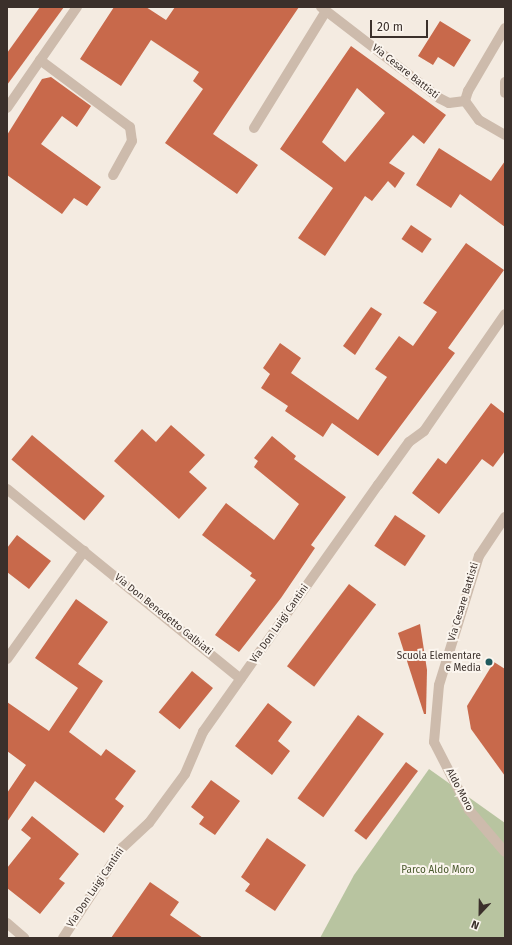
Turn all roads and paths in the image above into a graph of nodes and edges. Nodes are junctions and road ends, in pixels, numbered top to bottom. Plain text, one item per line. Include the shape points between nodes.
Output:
1 (77, 7) edge
2 (324, 9) edge
3 (505, 28) edge
4 (40, 60) junction
5 (505, 82) edge
6 (505, 93) edge
7 (466, 101) junction
8 (7, 108) edge
9 (254, 128) dead end
10 (505, 134) edge
11 (113, 175) dead end
12 (505, 314) edge
13 (7, 488) edge
14 (505, 517) edge
15 (84, 551) junction
16 (7, 659) edge
17 (241, 679) junction
18 (434, 742) joint
19 (505, 852) edge
20 (7, 924) edge
21 (24, 938) edge
22 (63, 938) edge

1 - 4 street
2 - 7 street, Via Cesare Battisti via 439,98 448,103
2 - 9 street, Via Cesare Battisti
3 - 7 street via 468,90
4 - 8 street
4 - 11 street via 130,127 132,141
5 - 6 street
7 - 10 street via 479,120
12 - 17 street, Via Don Luigi Cantini via 424,431 409,442
13 - 15 street, Via Don Benedetto Galbiati
14 - 18 street, Via Cesare Battisti via 479,556 439,685
15 - 16 street
15 - 17 street, Via Don Benedetto Galbiati
17 - 22 street, Via Don Luigi Cantini via 203,732 185,774 149,823 122,848
18 - 19 street, Aldo Moro via 469,810
20 - 21 street

